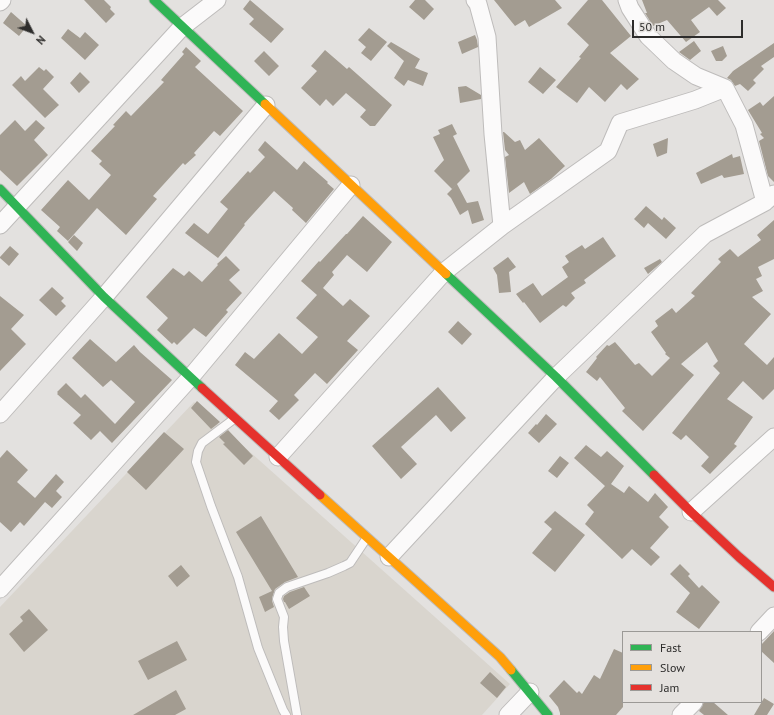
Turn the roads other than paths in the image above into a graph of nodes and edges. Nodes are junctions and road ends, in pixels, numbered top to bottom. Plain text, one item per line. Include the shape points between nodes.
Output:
1 (154, 0) edge
2 (217, 0) edge
3 (475, 0) edge
4 (627, 0) edge
5 (182, 27) junction
6 (725, 88) junction
7 (266, 105) junction
8 (351, 185) junction
9 (0, 189) edge
10 (770, 198) edge
11 (17, 207) junction
12 (0, 225) edge
13 (502, 226) junction
14 (444, 272) junction
15 (104, 297) junction
16 (556, 377) junction
17 (190, 378) junction
18 (0, 414) edge
19 (235, 418) junction
20 (774, 437) edge
21 (278, 457) junction
22 (691, 512) junction
23 (367, 537) junction
24 (389, 557) junction
25 (774, 587) edge
26 (0, 589) edge
27 (774, 616) edge
28 (760, 631) edge
29 (530, 692) junction
30 (693, 703) edge
31 (286, 715) edge
32 (297, 715) edge
33 (508, 715) edge
34 (548, 715) edge
35 (681, 715) edge

1 - 5 street
2 - 5 street
3 - 13 street via 487,37
4 - 6 street via 648,36 674,61 696,76
5 - 7 street
5 - 11 street
6 - 10 street via 744,125
6 - 13 street via 620,123 608,151
7 - 8 street
7 - 15 street
8 - 14 street
8 - 17 street
9 - 11 street
10 - 16 street via 705,234
11 - 12 street
11 - 15 street
13 - 14 street
14 - 16 street
14 - 21 street
15 - 17 street
15 - 18 street
16 - 22 street
16 - 24 street
17 - 19 street
17 - 26 street
19 - 21 street
19 - 31 lane via 202,443 196,462 238,576 258,648
20 - 22 street
21 - 23 street
22 - 25 street
23 - 24 street
23 - 32 lane via 350,563 287,587 279,593 277,599 284,617 284,641
24 - 29 street via 500,657
27 - 28 street
29 - 33 street
29 - 34 street
30 - 35 street

